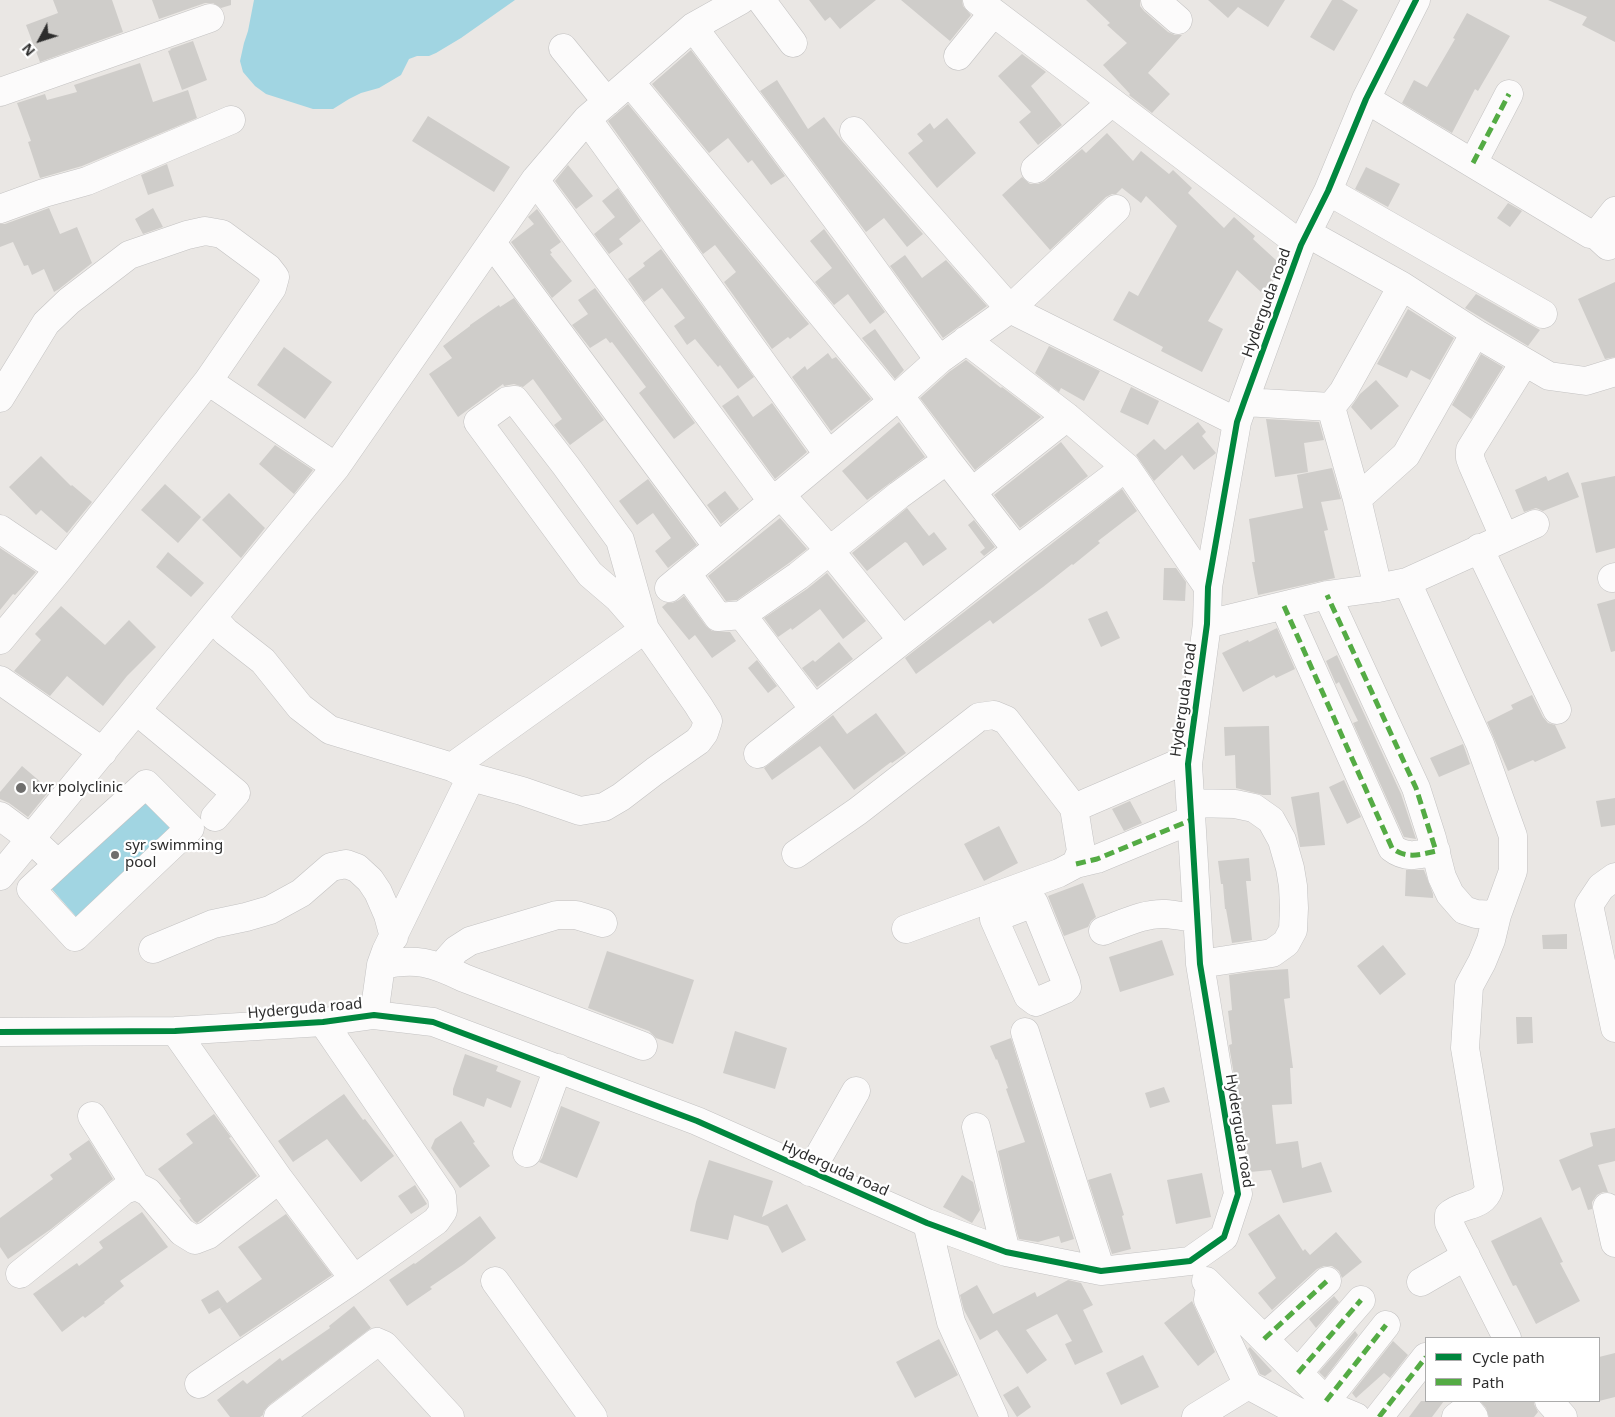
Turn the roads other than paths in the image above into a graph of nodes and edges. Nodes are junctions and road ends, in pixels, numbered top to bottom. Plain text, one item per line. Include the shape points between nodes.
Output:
1 (741, 0) edge
2 (761, 0) edge
3 (1155, 0) edge
4 (1416, 0) edge
5 (985, 6) edge
6 (210, 18) dead end
7 (1178, 20) dead end
8 (692, 28) junction
9 (793, 43) dead end
10 (563, 48) dead end
11 (958, 56) dead end
12 (630, 82) junction
13 (0, 92) edge
14 (1509, 94) dead end
15 (1366, 99) junction
16 (1112, 102) junction
17 (597, 110) junction
18 (231, 120) dead end
19 (854, 131) dead end
20 (1473, 164) junction
21 (1036, 169) dead end
22 (535, 180) junction
23 (1328, 191) junction
24 (0, 209) edge
25 (1116, 209) dead end
26 (1615, 211) edge
27 (1304, 239) junction
28 (492, 244) junction
29 (1402, 286) junction
30 (1010, 309) junction
31 (1543, 314) dead end
32 (1475, 333) junction
33 (966, 340) junction
34 (939, 360) junction
35 (1524, 362) junction
36 (1615, 372) edge
37 (208, 381) junction
38 (0, 398) edge
39 (896, 398) junction
40 (1331, 407) junction
41 (1240, 412) junction
42 (1067, 417) junction
43 (828, 454) junction
44 (947, 460) junction
45 (336, 467) junction
46 (1126, 467) junction
47 (972, 491) junction
48 (776, 498) junction
49 (1357, 498) junction
50 (1535, 524) dead end
51 (0, 529) edge
52 (1504, 537) junction
53 (718, 547) junction
54 (1480, 548) junction
55 (1017, 550) junction
56 (830, 551) junction
57 (59, 569) junction
58 (1408, 582) junction
59 (1208, 587) junction
60 (1378, 588) junction
61 (1328, 595) junction
62 (1284, 606) junction
63 (742, 614) junction
64 (213, 618) junction
65 (1207, 624) junction
66 (645, 629) junction
67 (0, 640) edge
68 (902, 640) junction
69 (0, 680) edge
70 (814, 709) junction
71 (1557, 710) dead end
72 (137, 711) junction
73 (103, 752) junction
74 (758, 754) dead end
75 (1188, 759) junction
76 (462, 772) junction
77 (1074, 808) junction
78 (1191, 812) junction
79 (0, 816) edge
80 (216, 817) dead end
81 (31, 839) junction
82 (1436, 851) junction
83 (796, 854) dead end
84 (58, 864) junction
85 (1076, 864) junction
86 (0, 876) edge
87 (1615, 877) edge
88 (1497, 915) junction
89 (1197, 918) junction
90 (603, 923) dead end
91 (906, 929) dead end
92 (1103, 931) dead end
93 (394, 936) junction
94 (153, 949) dead end
95 (1200, 964) junction
96 (382, 965) junction
97 (441, 967) junction
98 (374, 1015) junction
99 (323, 1022) junction
100 (1615, 1028) edge
101 (175, 1031) junction
102 (0, 1032) edge
103 (1026, 1032) dead end
104 (643, 1046) dead end
105 (558, 1068) junction
106 (856, 1091) dead end
107 (92, 1116) dead end
108 (976, 1127) dead end
109 (527, 1153) dead end
110 (810, 1172) junction
111 (278, 1179) junction
112 (136, 1186) junction
113 (1608, 1208) dead end
114 (927, 1224) junction
115 (1615, 1240) edge
116 (1006, 1252) junction
117 (1466, 1256) junction
118 (1190, 1261) junction
119 (1102, 1271) junction
120 (20, 1274) dead end
121 (354, 1279) junction
122 (1327, 1280) dead end
123 (495, 1281) dead end
124 (1421, 1282) dead end
125 (1210, 1286) junction
126 (1361, 1300) dead end
127 (1386, 1325) dead end
128 (1506, 1337) edge
129 (1264, 1339) junction
130 (1425, 1358) edge
131 (1298, 1372) junction
132 (199, 1384) dead end
133 (1248, 1385) junction
134 (1550, 1402) edge
135 (1276, 1409) edge
136 (1326, 1412) edge
137 (991, 1416) edge
138 (278, 1417) edge
139 (450, 1417) edge
140 (593, 1417) edge
141 (1196, 1417) edge
142 (1378, 1417) edge
143 (1456, 1417) edge
144 (1474, 1417) edge
145 (1563, 1417) edge

1 - 8 street
2 - 9 street
3 - 7 street
4 - 15 street, Hyderguda road
5 - 11 street
5 - 16 street
6 - 13 street
8 - 12 street
8 - 34 street
10 - 17 street
12 - 17 street
12 - 39 street
14 - 20 street
15 - 20 street
15 - 23 street, Hyderguda road
16 - 21 street
16 - 27 street
17 - 22 street
17 - 43 street
18 - 24 street via 87,181
19 - 30 street
20 - 26 street via 1602,241
22 - 28 street
22 - 48 street
23 - 27 street, Hyderguda road
23 - 31 street
25 - 30 street
27 - 29 street
27 - 41 street, Hyderguda road
28 - 45 street
28 - 53 street
29 - 32 street
29 - 40 street via 1343,392
30 - 33 street
30 - 41 street
32 - 35 street
32 - 49 street via 1406,455
33 - 34 street
33 - 42 street
34 - 39 street
35 - 36 street via 1549,376 1586,381
35 - 52 street via 1470,450 1472,466
37 - 38 street via 272,288 275,277 268,268 222,234 205,231 129,254 69,301 46,323
37 - 45 street
37 - 57 street
39 - 43 street
39 - 44 street
40 - 41 street
40 - 49 street
41 - 59 street, Hyderguda road
42 - 46 street
42 - 47 street
43 - 48 street
44 - 47 street
44 - 56 street
45 - 64 street
46 - 55 street
46 - 59 street
47 - 55 street
48 - 53 street
48 - 56 street
49 - 60 street
50 - 52 street
51 - 57 street
52 - 54 street
53 - 63 street via 678,581 718,617
54 - 58 street
54 - 71 street
55 - 68 street
56 - 63 street
56 - 68 street
57 - 67 street
58 - 60 street
58 - 88 street via 1480,744 1513,836 1512,871
59 - 65 street, Hyderguda road
60 - 61 street
61 - 62 street
61 - 82 street via 1416,788
62 - 65 street
62 - 82 street via 1392,848 1408,856
63 - 70 street
64 - 72 street
64 - 76 street via 263,661 300,707 330,730
65 - 75 street, Hyderguda road
66 - 66 street via 620,540 515,400 508,401 478,422 590,574 618,598
66 - 76 street
66 - 76 street via 708,722 698,741 621,798 604,807 580,811
68 - 70 street
69 - 73 street
70 - 74 street
72 - 73 street
72 - 80 street via 236,793
73 - 81 street
75 - 77 street
75 - 78 street, Hyderguda road
76 - 93 street
77 - 83 street via 1006,720 994,715 979,717 858,811
77 - 85 street via 1081,851
78 - 85 street via 1097,859
78 - 89 street, Hyderguda road
78 - 95 street via 1235,804 1254,808 1271,820 1282,840 1293,886 1293,930 1286,943 1272,953
79 - 81 street
81 - 84 street
81 - 86 street
82 - 88 street via 1442,877 1456,903 1476,914
84 - 84 street via 31,889 76,937 190,828 146,784
85 - 91 street via 1001,905
87 - 100 street via 1601,887 1588,905
88 - 117 street via 1491,940 1469,986 1465,1048 1489,1189 1481,1202 1450,1215 1449,1223
89 - 92 street via 1150,915
89 - 95 street, Hyderguda road
90 - 97 street via 576,915 556,916 470,941 456,950
93 - 94 street via 378,892 357,868 346,864 331,867 301,893 270,910 213,924
93 - 96 street
95 - 118 street, Hyderguda road via 1238,1194 1224,1237
96 - 97 street via 420,961
96 - 98 street
97 - 104 street
98 - 99 street, Hyderguda road
98 - 105 street, Hyderguda road via 433,1022
99 - 101 street, Hyderguda road
99 - 121 street via 442,1196 443,1211 436,1221
101 - 102 street, Hyderguda road
101 - 111 street
103 - 119 street
105 - 109 street
105 - 110 street, Hyderguda road via 697,1121
106 - 110 street
107 - 112 street
108 - 116 street
110 - 114 street, Hyderguda road
111 - 112 street via 208,1235 195,1240 182,1232 148,1192
111 - 121 street
112 - 120 street via 124,1190
113 - 115 street
114 - 116 street, Hyderguda road
114 - 137 street via 951,1322
116 - 119 street, Hyderguda road
117 - 124 street
117 - 128 street
118 - 119 street, Hyderguda road
118 - 125 street
121 - 132 street
122 - 129 street
123 - 140 street
125 - 129 street
125 - 133 street via 1208,1300
126 - 131 street
127 - 136 street
129 - 131 street
130 - 142 street
131 - 136 street
133 - 135 street
133 - 141 street
134 - 145 street
135 - 136 street
138 - 139 street via 377,1342 384,1345
143 - 144 street via 1464,1411

